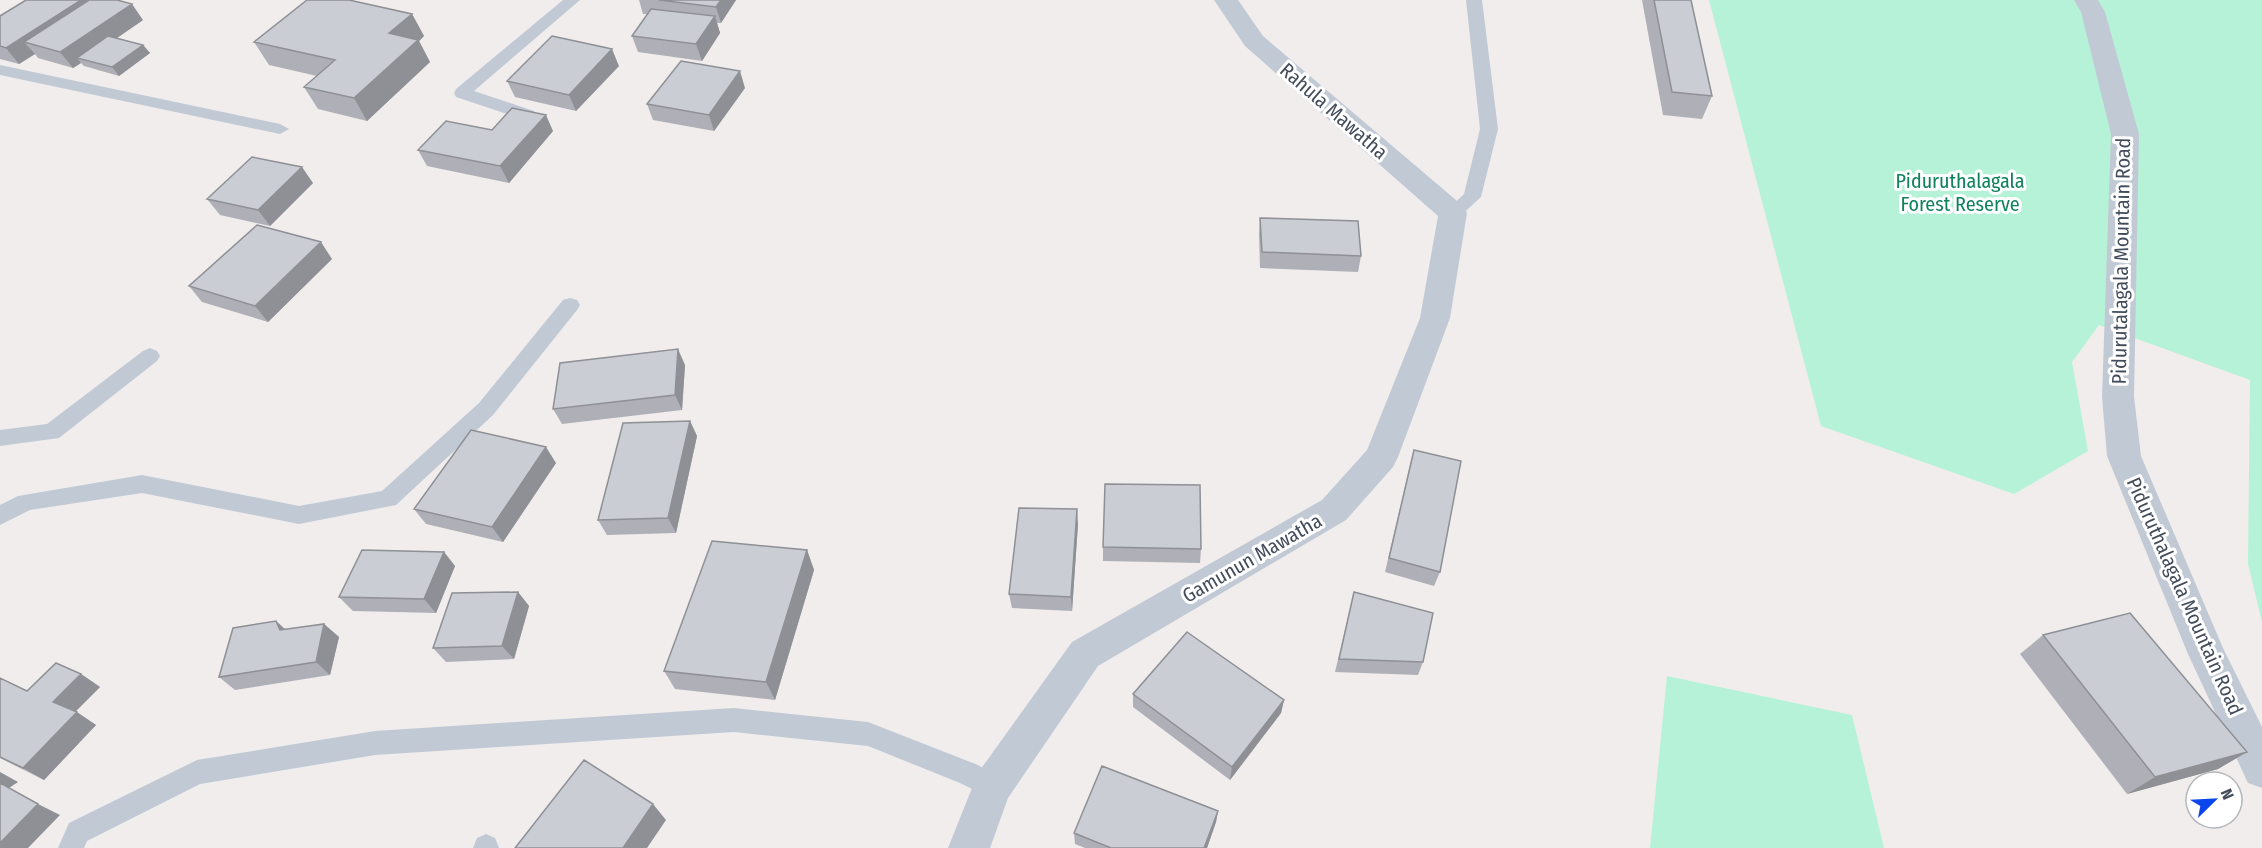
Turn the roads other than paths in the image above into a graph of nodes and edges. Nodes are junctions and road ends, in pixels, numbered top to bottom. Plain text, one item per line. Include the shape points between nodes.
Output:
1 (572, 0) edge
2 (1226, 0) edge
3 (1474, 0) edge
4 (2086, 0) edge
5 (0, 70) edge
6 (528, 115) edge
7 (280, 129) dead end
8 (1452, 213) junction
9 (570, 305) dead end
10 (150, 356) dead end
11 (0, 438) edge
12 (2124, 456) joint
13 (0, 516) edge
14 (2262, 769) edge
15 (992, 787) junction
16 (71, 848) edge
17 (969, 848) edge

1 - 6 lane via 462,93
2 - 8 street, Rahula Mawatha via 1254,41
3 - 8 lane via 1489,129 1472,197
4 - 12 street, Pidurutalagala Mountain Road via 2093,12 2125,134 2118,397
5 - 7 lane
8 - 15 street, Gamunun Mawatha via 1435,318 1381,457 1334,510 1085,654
9 - 13 lane via 486,409 388,499 299,515 142,484 26,502
10 - 11 lane via 52,432
12 - 14 street, Piduruthalagala Mountain Road via 2207,654
15 - 16 lane via 868,734 734,720 375,743 197,772 78,832
15 - 17 street, Gamunun Mawatha

